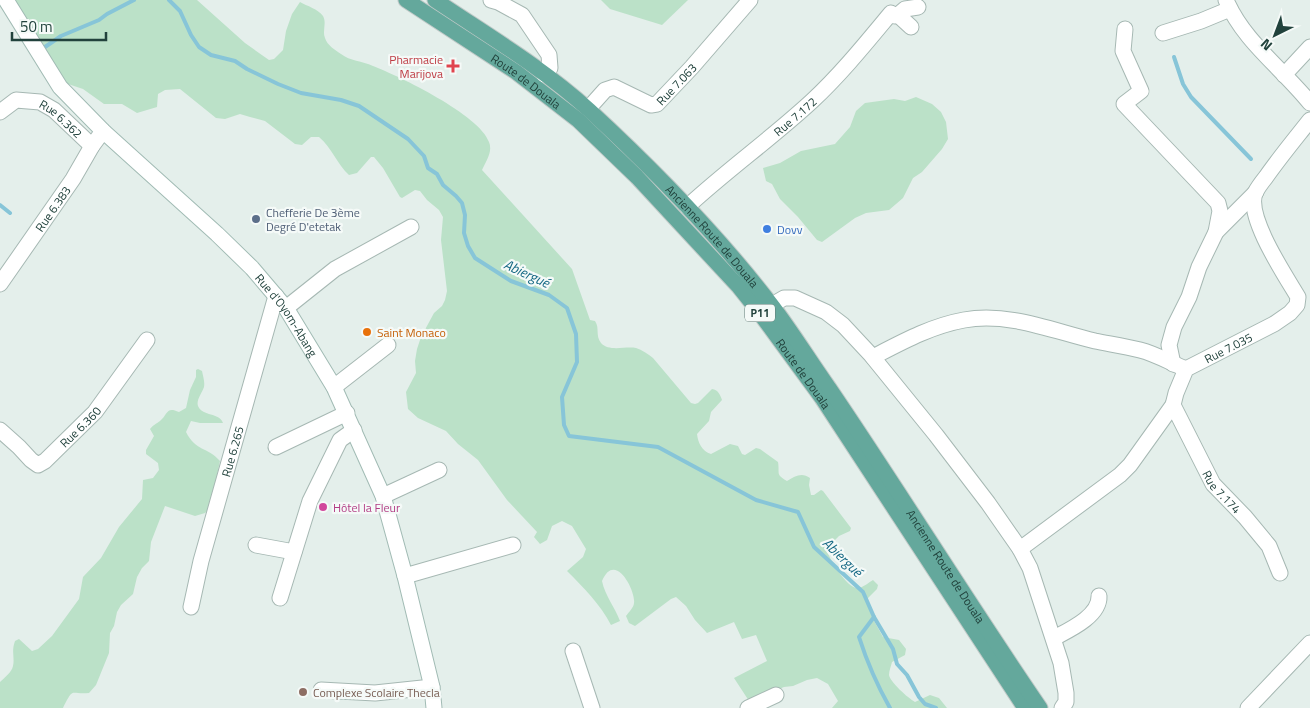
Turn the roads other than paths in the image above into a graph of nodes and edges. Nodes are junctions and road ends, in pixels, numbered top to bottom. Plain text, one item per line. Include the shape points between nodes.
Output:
1 (6, 0) edge
2 (406, 0) edge
3 (435, 0) edge
4 (491, 0) edge
5 (750, 0) edge
6 (918, 2) edge
7 (1228, 4) edge
8 (895, 14) junction
9 (911, 27) dead end
10 (1125, 29) dead end
11 (1163, 32) dead end
12 (1310, 47) edge
13 (544, 75) junction
14 (1284, 75) junction
15 (1310, 102) edge
16 (588, 109) junction
17 (0, 112) edge
18 (1310, 120) edge
19 (103, 131) junction
20 (92, 146) junction
21 (1256, 192) junction
22 (687, 207) junction
23 (411, 227) dead end
24 (1216, 232) junction
25 (744, 282) junction
26 (0, 284) edge
27 (276, 296) junction
28 (772, 305) junction
29 (286, 308) junction
30 (147, 340) dead end
31 (388, 345) dead end
32 (873, 358) junction
33 (1173, 364) junction
34 (334, 387) junction
35 (1173, 405) junction
36 (347, 413) junction
37 (0, 430) edge
38 (354, 430) junction
39 (276, 447) dead end
40 (439, 470) dead end
41 (383, 496) junction
42 (256, 544) dead end
43 (513, 545) dead end
44 (1020, 549) junction
45 (294, 552) junction
46 (1280, 573) dead end
47 (405, 576) junction
48 (1100, 596) dead end
49 (280, 598) dead end
50 (191, 607) dead end
51 (1054, 638) junction
52 (1310, 643) edge
53 (573, 651) dead end
54 (432, 687) junction
55 (321, 690) dead end
56 (776, 695) dead end
57 (434, 708) edge
58 (592, 708) edge
59 (748, 708) edge
60 (1025, 708) edge
61 (1040, 708) edge
62 (1062, 708) edge
63 (1248, 708) edge

1 - 19 street, Rue d'Oyom-Abang via 60,87
2 - 25 main road, Route de Douala / P11 via 516,72 578,120
3 - 13 main road, Ancienne Route de Douala / P11
4 - 13 street via 522,15 549,55 550,68
5 - 16 street, Rue 7.063 via 657,104 651,106 614,87 605,90
6 - 8 street
7 - 11 street via 1201,21
7 - 14 street via 1256,47
8 - 9 street
8 - 22 street, Rue 7.172 via 814,99
10 - 24 street via 1123,51 1141,91 1124,104 1218,203 1220,211
12 - 14 street
13 - 16 main road, Ancienne Route de Douala / P11
14 - 15 street
16 - 22 main road, Ancienne Route de Douala / P11
17 - 20 street, Rue 6.362 via 16,100 40,102 54,110
18 - 21 street
19 - 20 street, Rue 6.383
19 - 27 street, Rue d'Oyom-Abang via 217,234
20 - 26 street, Rue 6.383
21 - 24 street
21 - 33 street, Rue 7.035 via 1255,214 1268,246 1298,297 1297,305 1274,324
22 - 25 main road, Ancienne Route de Douala / P11
23 - 29 street via 334,269
24 - 33 street via 1174,327 1169,345
25 - 28 main road, Ancienne Route de Douala / P11
25 - 60 main road, Route de Douala / P11 via 759,312 822,398
27 - 29 street, Rue d'Oyom-Abang
27 - 50 street, Rue 6.265
28 - 32 street via 784,298 795,298 826,312 843,325
28 - 61 main road, Ancienne Route de Douala / P11
29 - 34 street, Rue d'Oyom-Abang
30 - 37 street, Rue 6.360 via 95,412 45,461 38,465
31 - 34 street
32 - 33 street via 942,326 995,318 1142,350
32 - 44 street via 949,451
33 - 35 street via 1176,393
34 - 36 street, Rue d'Oyom-Abang
35 - 44 street via 1130,465
35 - 46 street, Rue 7.174 via 1213,484 1269,546
36 - 38 street, Rue d'Oyom-Abang
36 - 39 street
38 - 41 street, Rue d'Oyom-Abang
38 - 45 street via 340,440 318,483
40 - 41 street
41 - 47 street, Rue d'Oyom-Abang
42 - 45 street
43 - 47 street
44 - 51 street via 1030,568
45 - 49 street
47 - 54 street, Rue d'Oyom-Abang
48 - 51 street via 1090,615
51 - 62 street via 1066,693
52 - 63 street
53 - 58 street
54 - 55 street via 362,693
54 - 57 street, Rue d'Oyom-Abang
56 - 59 street

